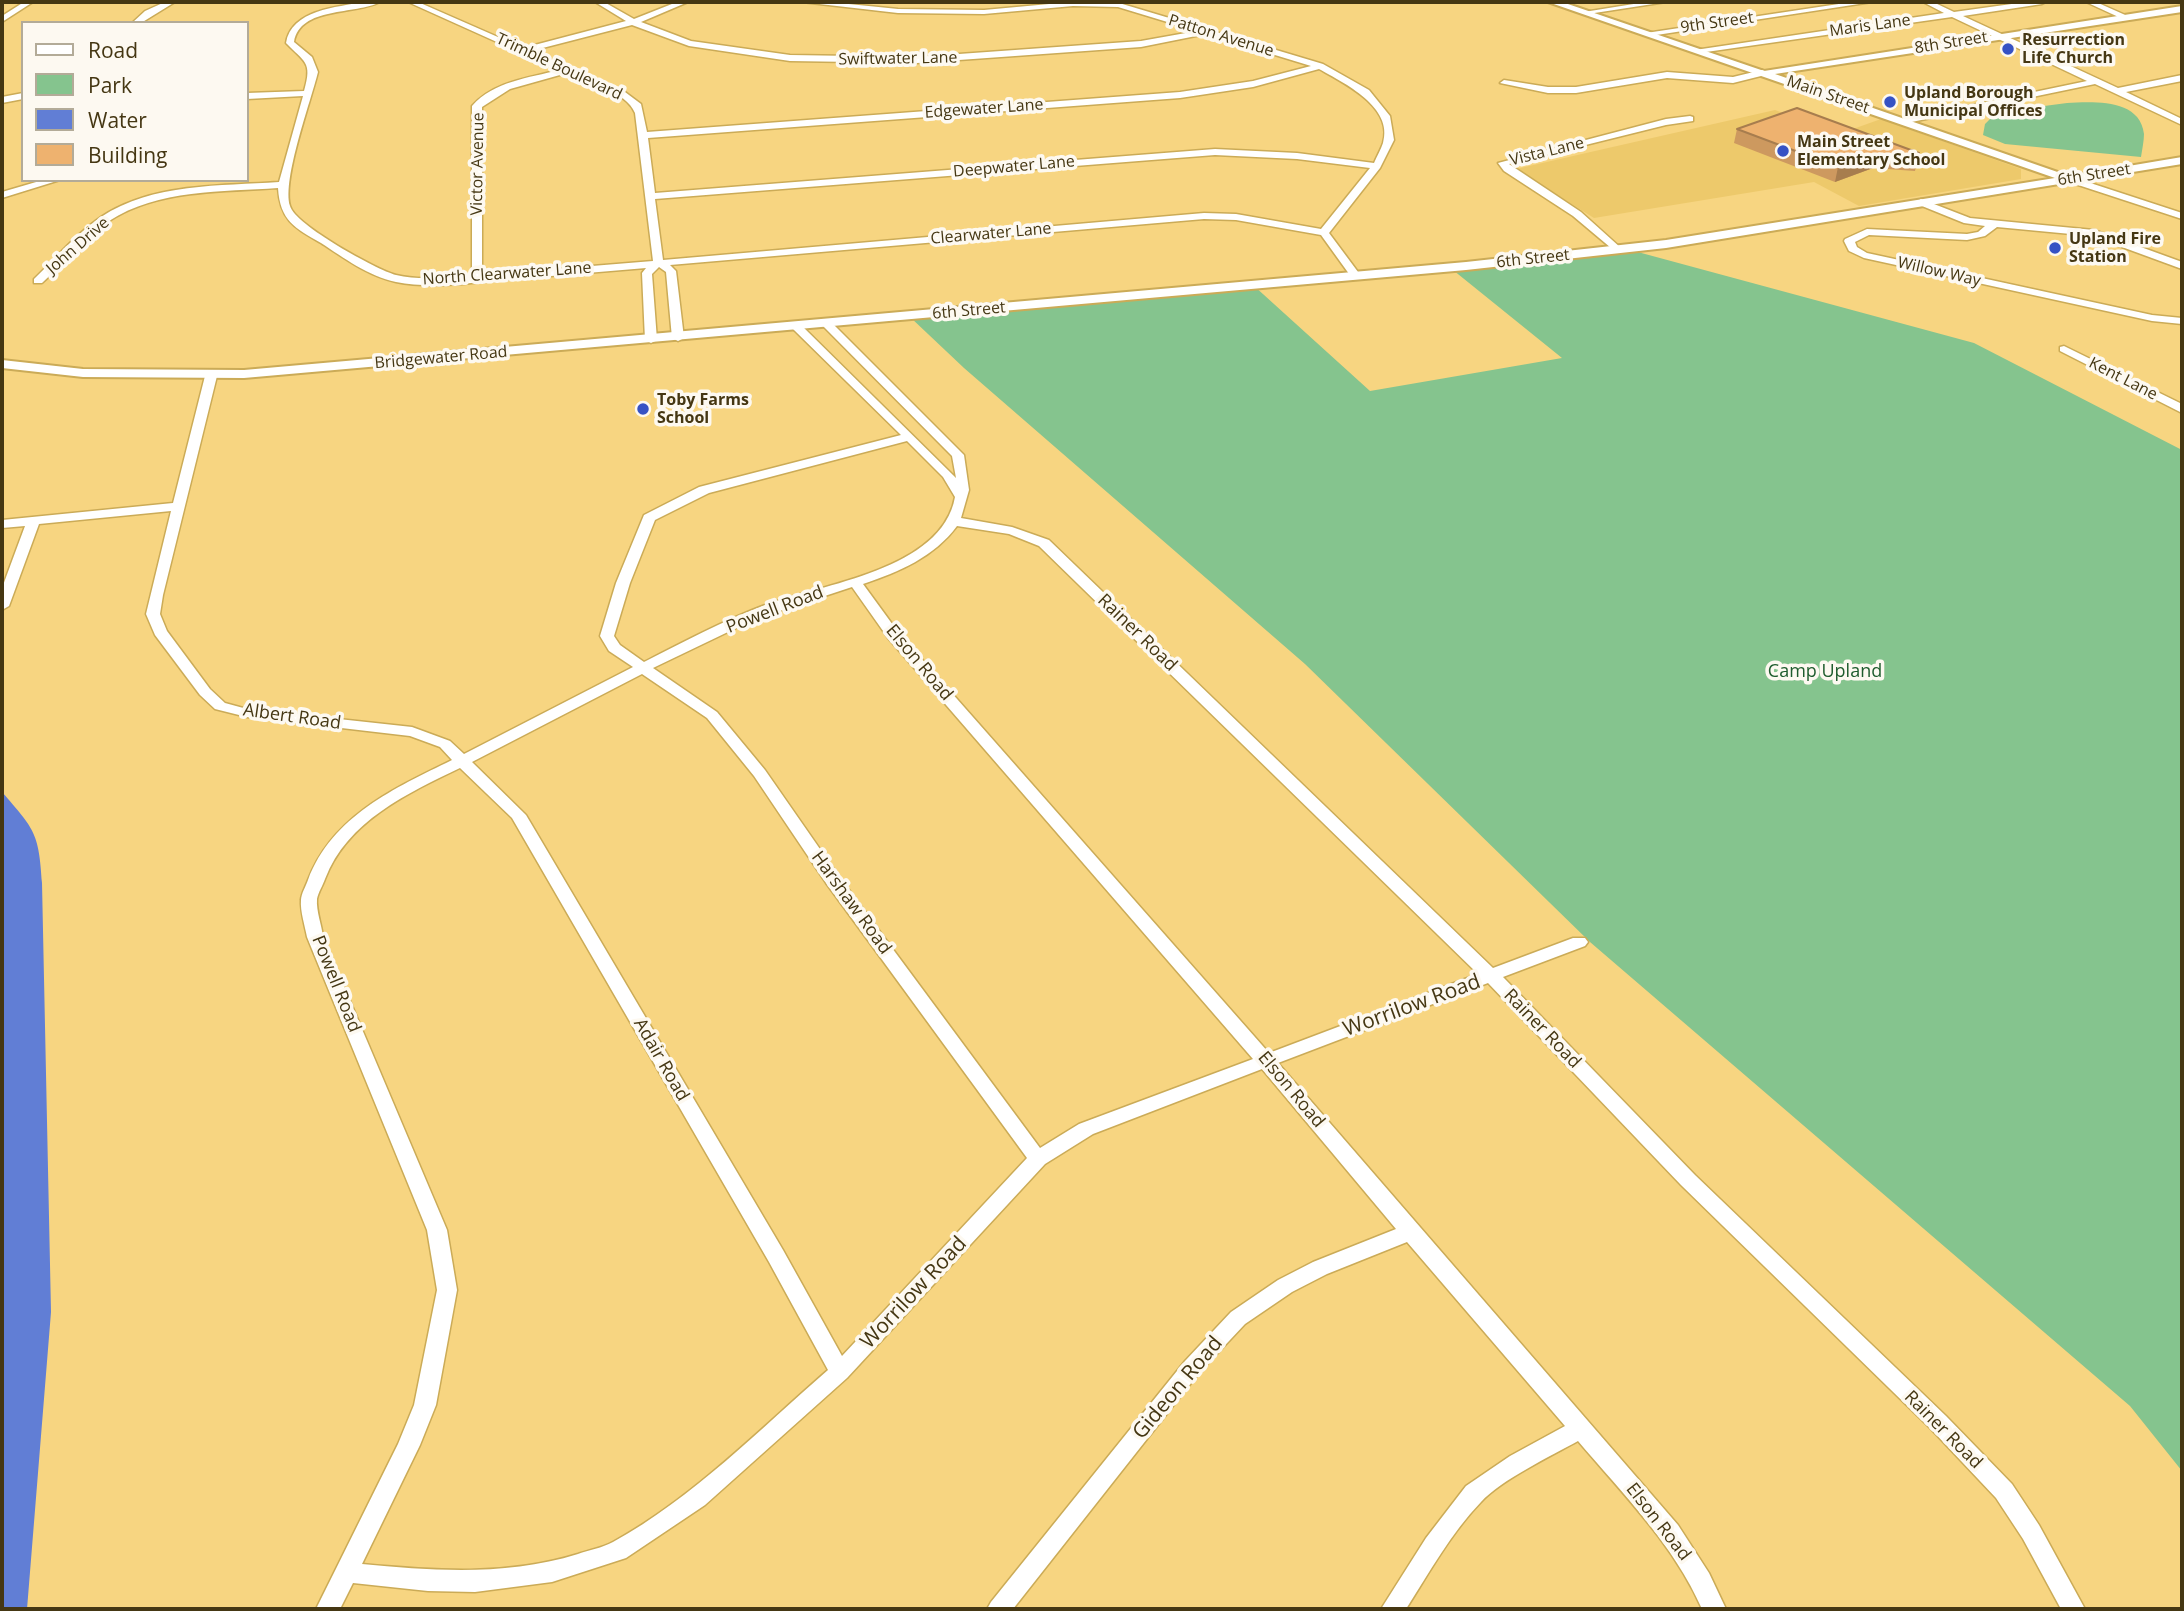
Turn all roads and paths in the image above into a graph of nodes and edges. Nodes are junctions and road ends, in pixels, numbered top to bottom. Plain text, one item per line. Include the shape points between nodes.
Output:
1 (29, 2) edge
2 (171, 2) edge
3 (376, 2) edge
4 (412, 2) edge
5 (599, 2) edge
6 (684, 2) edge
7 (806, 2) edge
8 (979, 2) edge
9 (1150, 2) edge
10 (1553, 2) edge
11 (1662, 2) edge
12 (1818, 2) edge
13 (1868, 2) edge
14 (1927, 2) edge
15 (2042, 2) edge
16 (2090, 2) edge
17 (1830, 7) junction
18 (1132, 9) junction
19 (2182, 9) edge
20 (984, 12) junction
21 (1588, 12) junction
22 (1955, 14) junction
23 (2128, 18) junction
24 (2, 20) edge
25 (138, 21) edge
26 (633, 22) junction
27 (1205, 31) junction
28 (1650, 33) junction
29 (2003, 35) junction
30 (524, 50) junction
31 (1699, 50) junction
32 (1321, 66) junction
33 (568, 70) junction
34 (1762, 73) junction
35 (2182, 78) edge
36 (2098, 81) junction
37 (1504, 83) dead end
38 (2118, 91) junction
39 (310, 93) junction
40 (21, 96) edge
41 (248, 96) edge
42 (2, 100) edge
43 (2182, 112) edge
44 (2167, 114) junction
45 (1690, 119) dead end
46 (1905, 122) junction
47 (2182, 122) edge
48 (644, 135) junction
49 (2182, 161) edge
50 (1377, 166) junction
51 (2069, 178) junction
52 (48, 182) edge
53 (283, 185) junction
54 (2, 195) edge
55 (650, 196) junction
56 (1921, 202) junction
57 (2182, 216) edge
58 (1993, 225) junction
59 (1324, 233) junction
60 (1617, 250) junction
61 (658, 262) junction
62 (2182, 266) edge
63 (1356, 276) junction
64 (477, 279) junction
65 (38, 281) dead end
66 (880, 320) joint
67 (2182, 321) edge
68 (827, 324) junction
69 (797, 327) junction
70 (678, 338) junction
71 (651, 341) junction
72 (2064, 349) dead end
73 (2, 364) edge
74 (211, 376) junction
75 (2182, 409) edge
76 (909, 437) junction
77 (961, 497) junction
78 (179, 506) junction
79 (953, 521) junction
80 (33, 523) junction
81 (2, 524) edge
82 (854, 581) junction
83 (2, 606) edge
84 (645, 668) junction
85 (463, 761) junction
86 (1579, 943) dead end
87 (1491, 976) junction
88 (1265, 1060) junction
89 (1038, 1159) junction
90 (1410, 1232) junction
91 (840, 1372) junction
92 (1582, 1428) junction
93 (345, 1572) junction
94 (328, 1609) edge
95 (999, 1609) edge
96 (1393, 1609) edge
97 (1714, 1609) edge
98 (2073, 1609) edge

1 - 24 street
2 - 25 street
3 - 39 street via 316,16 293,27 290,43 313,64
4 - 30 street, Trimble Boulevard
5 - 26 street, Swiftwater Lane
6 - 26 street
7 - 20 street, Patton Avenue via 898,11
8 - 20 street
9 - 18 street
10 - 21 street, Main Street
11 - 21 street
12 - 17 street
13 - 17 street, 9th Street
14 - 22 street
15 - 22 street, Maris Lane
16 - 23 street
17 - 28 street, 9th Street
18 - 20 street, Patton Avenue via 1073,4
18 - 27 street, Patton Avenue
19 - 23 street, 8th Street
21 - 28 street, Main Street
22 - 29 street
22 - 31 street, Maris Lane
23 - 29 street, 8th Street
26 - 27 street, Swiftwater Lane via 689,43 725,50 857,61 1141,44
26 - 30 street
27 - 32 street, Patton Avenue
28 - 31 street, Main Street
29 - 34 street, 8th Street
29 - 36 street
30 - 33 street, Trimble Boulevard
31 - 34 street, Main Street
32 - 48 street, Edgewater Lane via 1180,95
32 - 50 street, Patton Avenue via 1366,92 1385,116 1389,140
33 - 48 street, Trimble Boulevard via 636,104
33 - 64 street, Victor Avenue via 502,90 477,106
34 - 37 street via 1733,80 1667,75 1576,90
34 - 46 street, Main Street
35 - 38 street
36 - 38 street
36 - 46 street
38 - 44 street
39 - 41 street
39 - 53 street
40 - 42 street
43 - 44 street
44 - 47 street
45 - 60 street, Vista Lane via 1503,163 1577,214
46 - 51 street, Main Street
48 - 55 street, Trimble Boulevard
49 - 51 street, 6th Street
50 - 55 street, Deepwater Lane via 1215,152
50 - 59 street, Patton Avenue
51 - 56 street, 6th Street
51 - 57 street, Main Street
52 - 54 street
53 - 64 street, North Clearwater Lane via 288,215 374,271 398,279
53 - 65 street, John Drive via 194,192 139,204 107,218
55 - 61 street, Trimble Boulevard
56 - 58 street
56 - 60 street, 6th Street
58 - 62 street via 2089,232
58 - 67 street, Willow Way via 1966,237 1867,232 1849,241 1864,255
59 - 61 street, Clearwater Lane via 1204,216
59 - 63 street
60 - 63 street, 6th Street
61 - 64 street, North Clearwater Lane
61 - 70 street, Trimble Boulevard via 671,271
61 - 71 street, Trimble Boulevard via 647,273
63 - 66 street, 6th Street
66 - 68 street, Bridgewater Road
68 - 69 street, Bridgewater Road
68 - 77 street, Powell Road via 958,455 964,474
69 - 70 street, Bridgewater Road
69 - 76 street
70 - 71 street, Bridgewater Road
71 - 74 street, Bridgewater Road
72 - 75 street, Kent Lane
73 - 74 street, Bridgewater Road via 83,373
74 - 78 street, Albert Road
76 - 77 street via 948,475
76 - 84 street, Harshaw Road via 704,490 649,517 607,636 614,648
77 - 79 street, Powell Road
78 - 80 street
78 - 85 street, Albert Road via 153,614 160,632 220,706 412,732 445,744
79 - 82 street, Powell Road via 938,541 914,559
79 - 87 street, Rainer Road via 1012,531 1044,544
80 - 81 street
80 - 83 street
82 - 84 street, Powell Road via 751,616
82 - 88 street, Elson Road via 893,635
84 - 85 street, Powell Road
84 - 89 street, Harshaw Road via 712,715 760,773
85 - 91 street, Adair Road via 518,815
85 - 93 street, Powell Road via 373,809 342,835 323,863 309,899 315,937 437,1230 447,1290 425,1405
86 - 87 street, Worrilow Road
87 - 88 street, Worrilow Road
87 - 98 street, Rainer Road via 1688,1180 2004,1491
88 - 89 street, Worrilow Road via 1086,1129
88 - 90 street, Elson Road
89 - 91 street, Worrilow Road
90 - 92 street, Elson Road
90 - 95 street, Gideon Road via 1285,1286 1238,1318 1192,1367
91 - 93 street, Worrilow Road via 697,1498 618,1550 552,1572 475,1582
92 - 96 street via 1474,1493
92 - 97 street, Elson Road via 1670,1532
93 - 94 street, Powell Road

